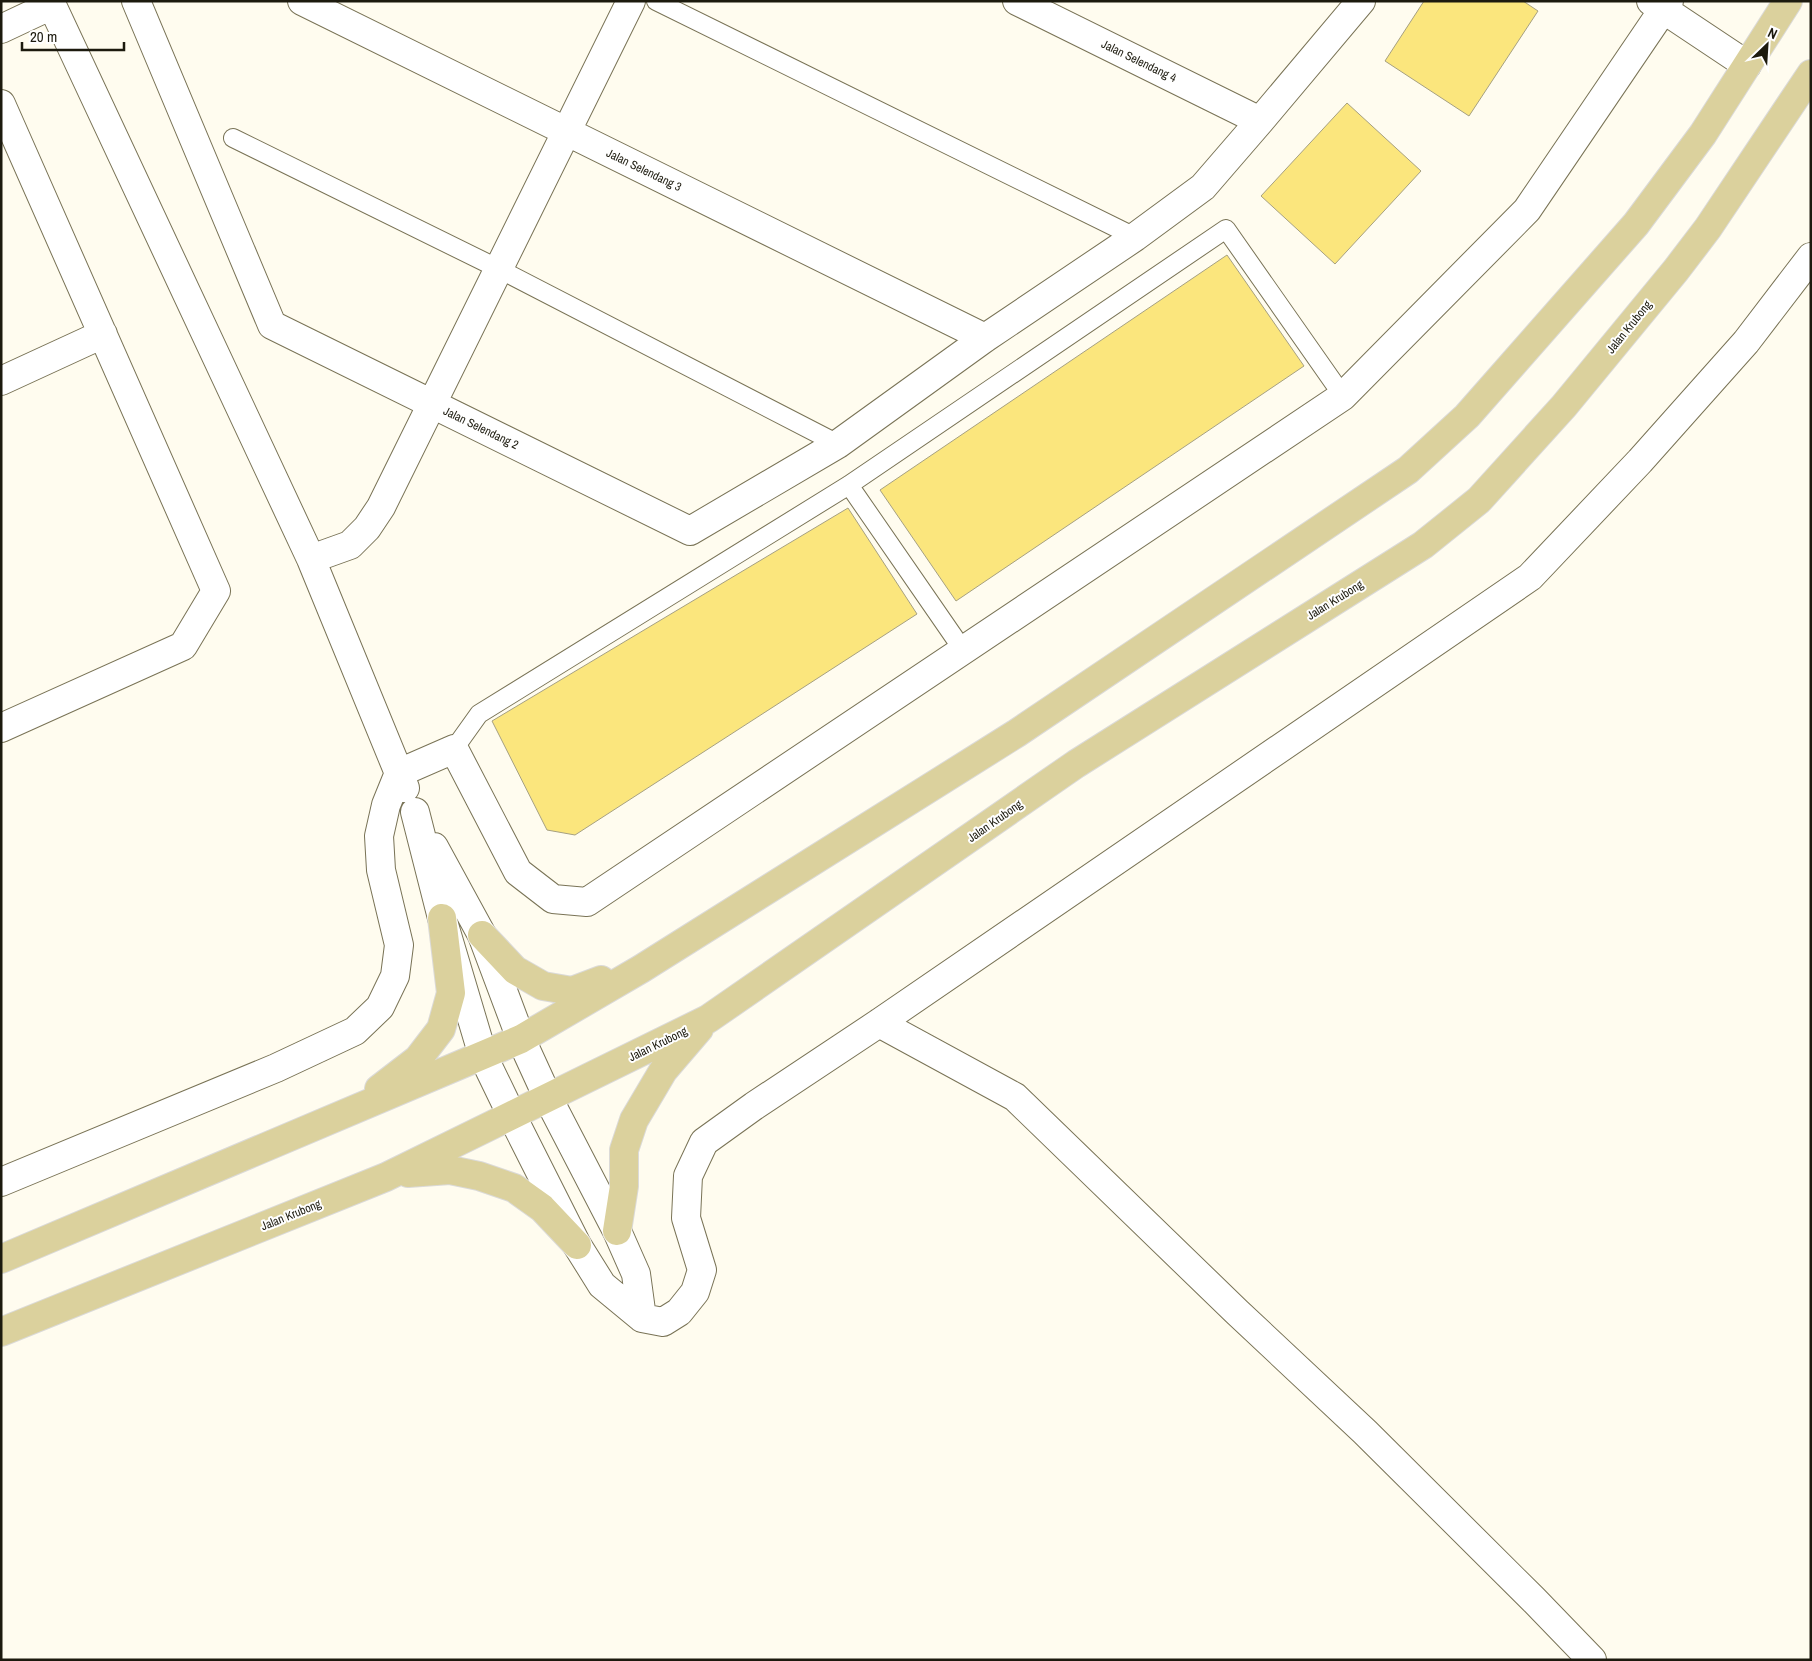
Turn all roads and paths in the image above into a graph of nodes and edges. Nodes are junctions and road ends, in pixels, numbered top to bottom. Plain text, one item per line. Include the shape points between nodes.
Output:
1 (136, 1) edge
2 (302, 1) edge
3 (631, 1) edge
4 (656, 1) edge
5 (1017, 1) edge
6 (1788, 1) edge
7 (51, 3) edge
8 (1356, 3) edge
9 (1661, 4) edge
10 (1, 30) edge
11 (1747, 65) junction
12 (1811, 74) edge
13 (1, 104) edge
14 (1260, 121) junction
15 (567, 132) junction
16 (233, 138) dead end
17 (1136, 237) junction
18 (1811, 257) edge
19 (499, 270) junction
20 (103, 334) junction
21 (985, 338) junction
22 (1, 381) edge
23 (1343, 396) junction
24 (432, 404) junction
25 (838, 444) junction
26 (850, 485) junction
27 (311, 559) junction
28 (963, 650) junction
29 (1, 728) edge
30 (454, 749) junction
31 (399, 773) junction
32 (415, 812) junction
33 (442, 918) junction
34 (482, 935) junction
35 (641, 969) junction
36 (708, 1019) junction
37 (879, 1022) junction
38 (521, 1039) junction
39 (483, 1056) junction
40 (548, 1098) junction
41 (348, 1112) junction
42 (512, 1116) junction
43 (386, 1177) junction
44 (1, 1182) edge
45 (617, 1231) junction
46 (577, 1245) junction
47 (1, 1259) edge
48 (642, 1318) junction
49 (1, 1332) edge
50 (1592, 1660) edge

1 - 24 street, Jalan Selendang 2 via 272,325
2 - 15 street, Jalan Selendang 3
3 - 15 street
4 - 17 lane
5 - 14 street, Jalan Selendang 4
6 - 11 main road
7 - 10 street
7 - 27 street
8 - 14 street
9 - 11 street
9 - 23 street via 1527,210
11 - 35 main road via 1703,134 1636,224 1467,416 1408,470 1017,734
12 - 36 main road, Jalan Krubong via 1708,228 1676,270 1564,406 1479,500 1423,544 1076,764
13 - 20 street
14 - 17 street via 1203,187
15 - 19 street
15 - 21 street, Jalan Selendang 3
16 - 19 lane
17 - 21 street
18 - 37 street via 1746,342 1640,461 1530,576
19 - 24 street
19 - 25 lane
20 - 22 street
20 - 29 street via 216,591 183,646
21 - 25 street
23 - 26 lane via 1226,229
23 - 28 street
24 - 25 street, Jalan Selendang 2 via 690,531
24 - 27 street via 382,507 367,528 350,545
26 - 28 lane
26 - 30 lane via 479,714
27 - 31 street
28 - 30 street via 588,902 553,899 518,872
30 - 31 street
31 - 32 street
31 - 44 street via 386,805 379,836 381,870 399,945 395,976 380,1007 354,1031 276,1068
32 - 33 street
32 - 34 street
33 - 39 street
33 - 41 main road via 451,993 441,1029 418,1059
34 - 35 main road via 515,970 543,986 572,991
34 - 38 street
35 - 38 main road
36 - 40 main road, Jalan Krubong
36 - 45 main road via 663,1071 634,1120 624,1150 624,1186
37 - 48 street via 704,1142 688,1176 686,1218 702,1270 695,1292 679,1312 663,1322
37 - 50 street via 1015,1097 1236,1312 1365,1432
38 - 39 main road
38 - 40 street
39 - 41 main road
39 - 42 street
40 - 42 main road, Jalan Krubong
40 - 45 street
41 - 47 main road
42 - 43 main road, Jalan Krubong
42 - 46 street
43 - 46 main road via 450,1170 514,1188 542,1208
43 - 49 main road, Jalan Krubong
45 - 48 street via 636,1274
46 - 48 street via 602,1286

